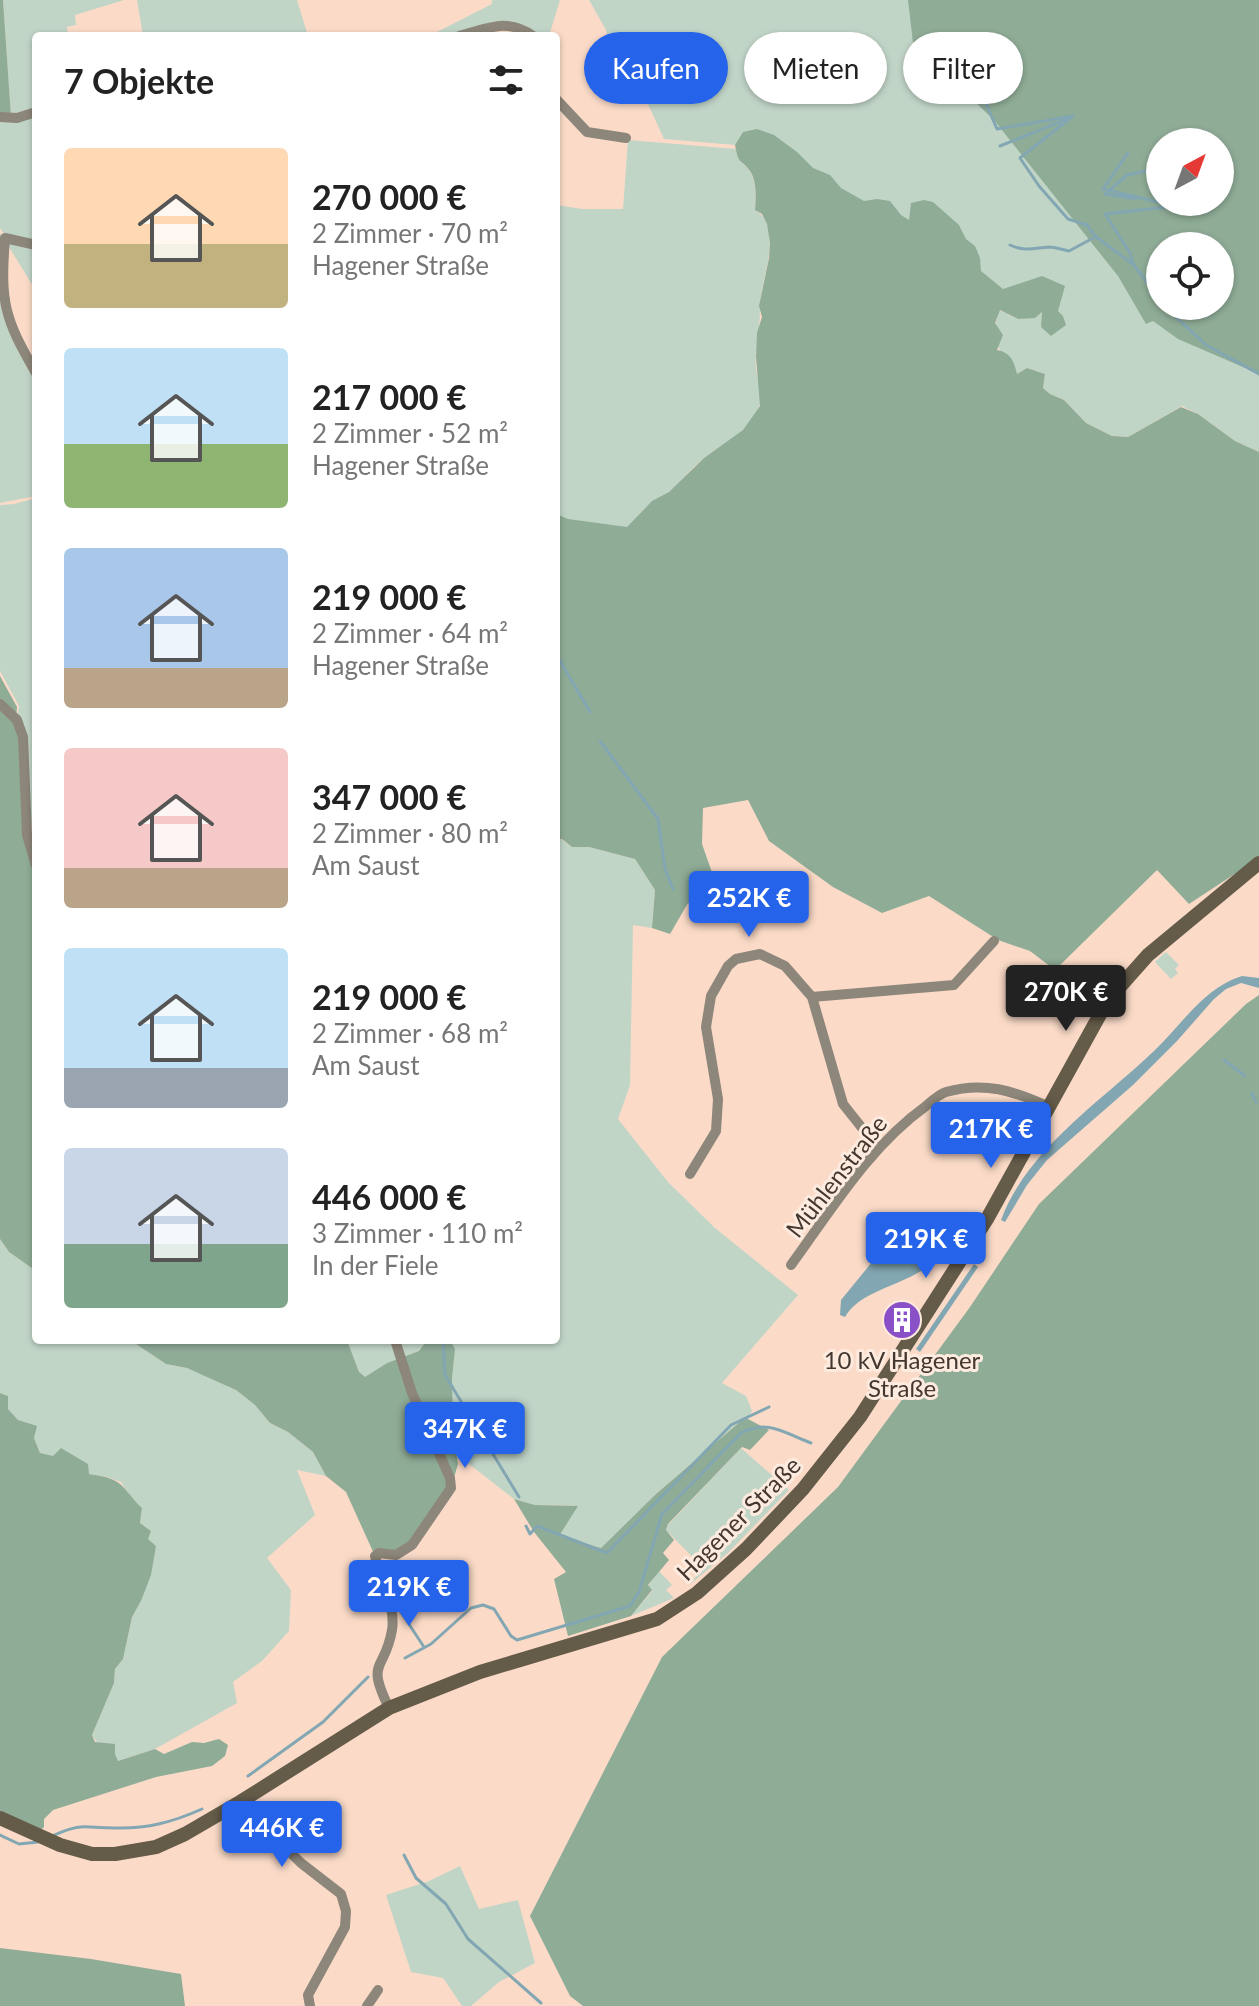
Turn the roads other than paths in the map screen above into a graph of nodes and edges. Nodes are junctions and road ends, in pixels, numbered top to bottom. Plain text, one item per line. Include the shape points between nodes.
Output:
1 (475, 32) edge
2 (527, 32) edge
3 (560, 103) edge
4 (32, 113) edge
5 (0, 117) edge
6 (626, 138) dead end
7 (3, 234) edge
8 (32, 244) edge
9 (32, 366) edge
10 (0, 704) edge
11 (32, 852) edge
12 (1259, 863) edge
13 (994, 941) dead end
14 (812, 997) junction
15 (1047, 1106) junction
16 (878, 1148) junction
17 (690, 1174) dead end
18 (791, 1265) dead end
19 (396, 1344) edge
20 (389, 1708) junction
21 (240, 1802) junction
22 (0, 1818) edge
23 (378, 1990) dead end
24 (310, 2006) edge
25 (367, 2006) edge

1 - 2 street via 506,24
3 - 6 street via 587,132
4 - 5 street
7 - 8 street
7 - 9 street via 5,311
10 - 11 street via 17,720 23,737
12 - 15 main road, Hagener Straße via 1122,982
13 - 14 street via 954,985
14 - 16 street via 843,1104
14 - 17 street via 785,966 760,954 736,959 720,977 706,1027 718,1099 716,1131
15 - 16 street, Mühlenstraße via 1014,1091 980,1087 944,1092
15 - 20 main road, Hagener Straße via 987,1219 860,1417 803,1489 709,1583 657,1619 480,1672
16 - 18 street, Mühlenstraße
19 - 20 street via 451,1488 412,1545 403,1553 375,1556 392,1629 376,1682
20 - 21 main road, Hagener Straße
21 - 22 main road, Hagener Straße via 156,1847 115,1854 60,1845
21 - 24 street via 301,1863 341,1894 345,1927 308,1995
23 - 25 street

